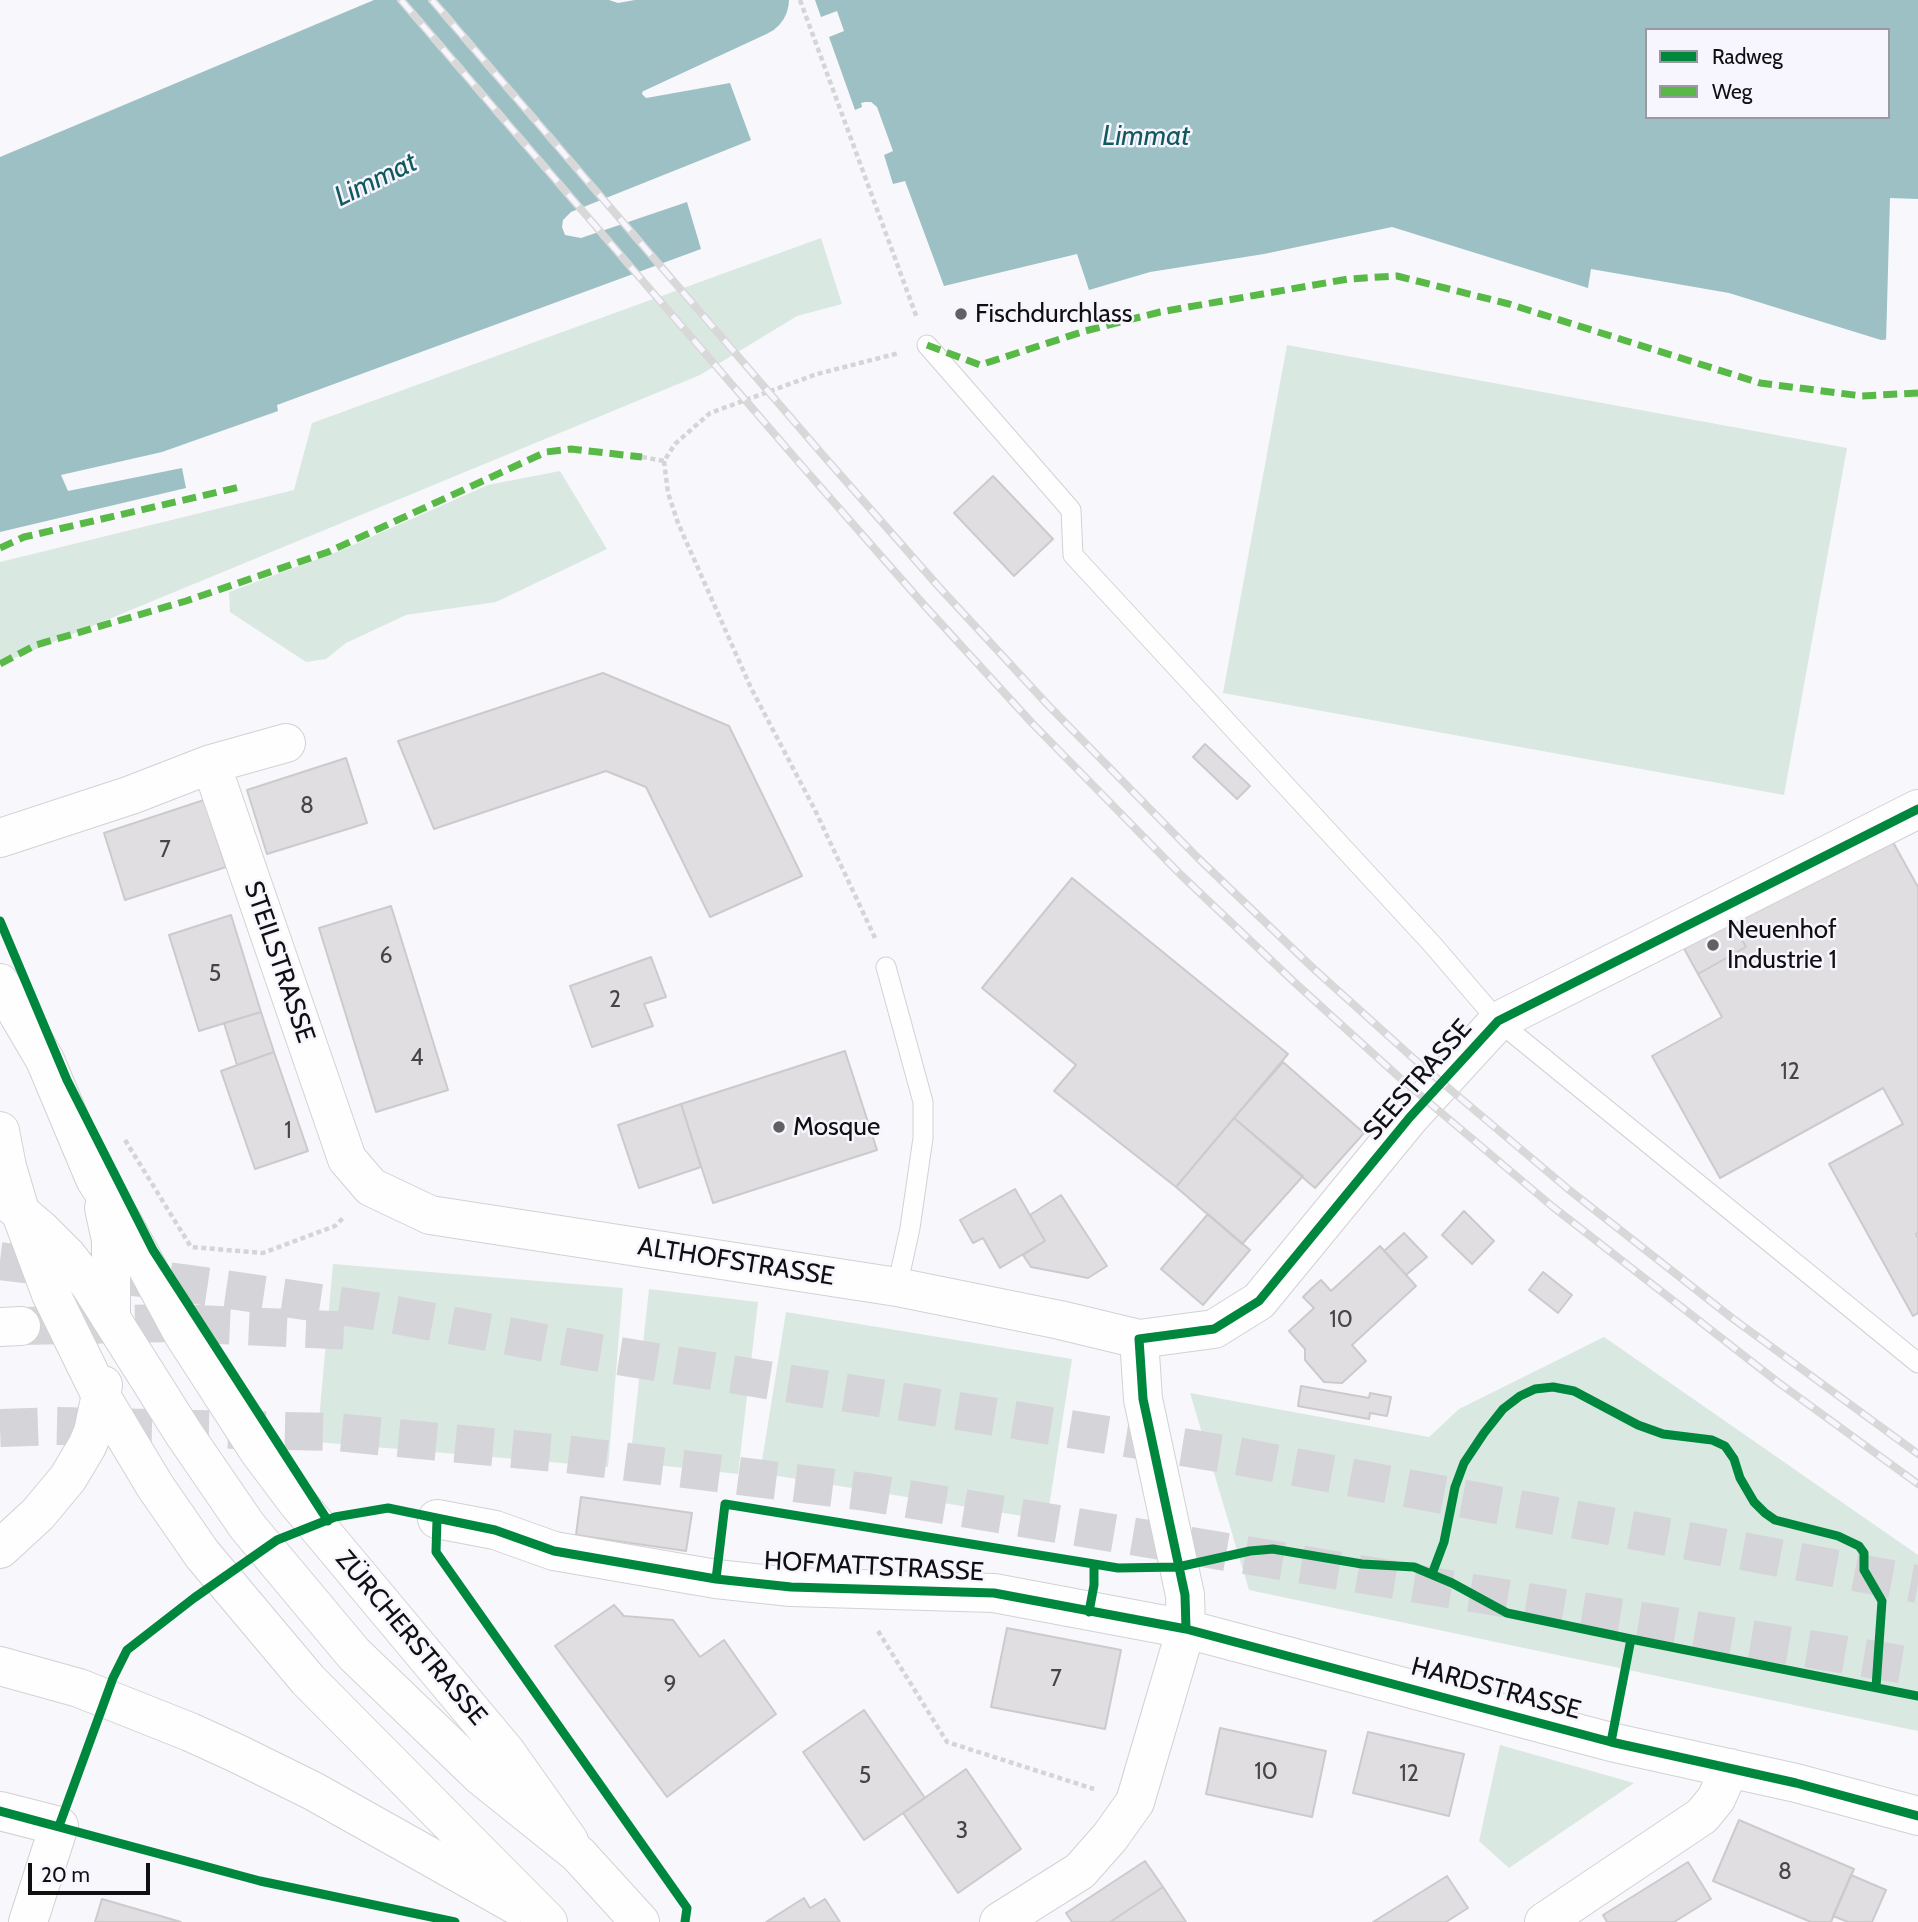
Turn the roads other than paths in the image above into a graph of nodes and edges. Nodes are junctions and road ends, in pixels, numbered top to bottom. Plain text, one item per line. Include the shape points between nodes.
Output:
1 (927, 345) road end
2 (286, 743) dead end
3 (211, 764) junction
4 (1918, 809) edge
5 (0, 838) edge
6 (886, 967) road end
7 (0, 983) edge
8 (1498, 1021) junction
9 (0, 1131) edge
10 (359, 1173) joint
11 (95, 1179) junction
12 (10, 1203) edge
13 (897, 1287) junction
14 (111, 1317) junction
15 (1139, 1339) junction
16 (1918, 1363) edge
17 (101, 1396) junction
18 (438, 1519) dead end
19 (0, 1549) edge
20 (1185, 1629) junction
21 (0, 1666) edge
22 (1730, 1768) junction
23 (0, 1811) edge
24 (1918, 1816) edge
25 (578, 1854) junction
26 (28, 1922) edge
27 (547, 1922) edge
28 (640, 1922) edge
29 (999, 1922) edge
30 (1544, 1922) edge

1 - 8 lane via 1071,510 1073,555
2 - 3 street
3 - 5 street
3 - 10 street, STEILSTRASSE
4 - 8 street, SEESTRASSE
6 - 13 lane via 923,1102 923,1138
7 - 11 street, ZÜRCHERSTRASSE via 33,1037
8 - 15 street, SEESTRASSE via 1410,1117 1259,1301 1214,1329
8 - 16 lane
9 - 12 street
10 - 13 street, ALTHOFSTRASSE via 430,1215
11 - 14 street via 111,1240
11 - 25 street, ZÜRCHERSTRASSE via 183,1334 258,1450 506,1752
12 - 14 street, ZÜRCHERSTRASSE via 67,1256
12 - 17 street
13 - 15 street, ALTHOFSTRASSE
14 - 17 street
14 - 25 street, ZÜRCHERSTRASSE via 247,1526 354,1654 482,1777
15 - 20 street via 1143,1399 1185,1595
17 - 19 street via 88,1446 68,1478
17 - 27 street via 202,1554 257,1621 308,1680
18 - 20 street, HOFMATTSTRASSE via 495,1530 554,1551 716,1579 791,1587 994,1593
20 - 22 street, HARDSTRASSE via 1611,1742
20 - 29 street via 1135,1802 1080,1871
21 - 27 street via 79,1688 225,1748 313,1791
22 - 24 street, HARDSTRASSE
22 - 30 street via 1716,1799 1702,1816
23 - 26 street via 59,1826
25 - 28 street, ZÜRCHERSTRASSE

